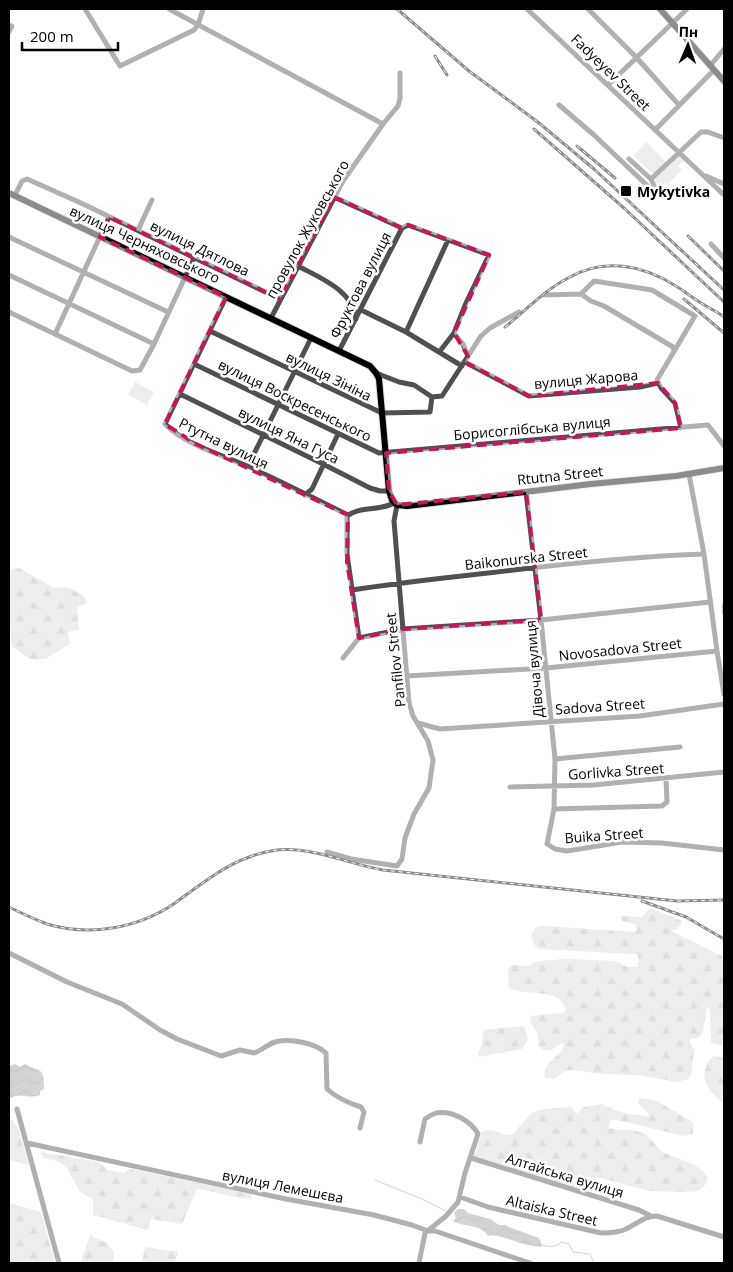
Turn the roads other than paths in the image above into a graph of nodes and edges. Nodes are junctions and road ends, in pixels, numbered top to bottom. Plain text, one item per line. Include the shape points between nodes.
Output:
1 (85, 9) edge
2 (169, 9) edge
3 (203, 9) edge
4 (527, 9) edge
5 (588, 9) edge
6 (660, 9) edge
7 (687, 9) edge
8 (673, 22) junction
9 (9, 25) edge
10 (198, 25) junction
11 (9, 32) edge
12 (724, 49) edge
13 (636, 57) junction
14 (712, 68) junction
15 (400, 73) dead end
16 (724, 81) edge
17 (608, 85) junction
18 (559, 105) dead end
19 (679, 105) junction
20 (384, 124) junction
21 (654, 130) junction
22 (724, 138) edge
23 (678, 153) junction
24 (629, 159) dead end
25 (703, 175) junction
26 (651, 179) junction
27 (724, 184) edge
28 (12, 194) edge
29 (724, 195) edge
30 (334, 197) junction
31 (152, 200) dead end
32 (109, 217) junction
33 (402, 228) junction
34 (138, 230) junction
35 (100, 237) junction
36 (9, 238) edge
37 (448, 240) junction
38 (711, 244) dead end
39 (194, 258) junction
40 (724, 258) edge
41 (298, 266) junction
42 (83, 272) junction
43 (9, 275) edge
44 (186, 277) junction
45 (581, 294) junction
46 (544, 295) dead end
47 (226, 297) junction
48 (280, 299) junction
49 (68, 304) junction
50 (361, 310) junction
51 (9, 312) edge
52 (168, 312) junction
53 (519, 312) dead end
54 (271, 318) junction
55 (356, 320) junction
56 (210, 331) junction
57 (406, 332) junction
58 (454, 333) junction
59 (55, 334) junction
60 (311, 338) junction
61 (154, 344) junction
62 (339, 351) junction
63 (674, 351) junction
64 (440, 352) junction
65 (465, 361) junction
66 (194, 364) junction
67 (296, 372) junction
68 (376, 373) junction
69 (657, 382) junction
70 (180, 394) junction
71 (432, 397) junction
72 (279, 405) junction
73 (382, 413) junction
74 (681, 428) junction
75 (338, 434) junction
76 (264, 435) junction
77 (724, 446) edge
78 (386, 453) junction
79 (323, 464) junction
80 (248, 466) junction
81 (724, 468) edge
82 (689, 474) junction
83 (389, 491) junction
84 (526, 492) junction
85 (305, 495) junction
86 (396, 504) junction
87 (348, 516) junction
88 (704, 554) junction
89 (535, 568) junction
90 (400, 583) junction
91 (352, 590) junction
92 (710, 602) junction
93 (541, 620) junction
94 (403, 629) junction
95 (359, 638) junction
96 (717, 651) junction
97 (343, 658) dead end
98 (546, 668) junction
99 (407, 676) junction
100 (724, 694) edge
101 (724, 704) edge
102 (551, 721) junction
103 (418, 723) junction
104 (680, 746) dead end
105 (555, 760) junction
106 (724, 772) edge
107 (666, 779) junction
108 (555, 786) junction
109 (510, 787) dead end
110 (554, 808) junction
111 (547, 844) joint
112 (724, 850) edge
113 (327, 852) dead end
114 (9, 954) edge
115 (17, 1108) dead end
116 (360, 1128) dead end
117 (420, 1142) dead end
118 (27, 1143) junction
119 (471, 1158) junction
120 (460, 1197) junction
121 (651, 1216) junction
122 (428, 1231) junction
123 (724, 1237) edge
124 (59, 1263) edge
125 (419, 1263) edge
126 (530, 1263) edge

1 - 10 street via 120,66 194,30
2 - 10 street
3 - 10 street
4 - 17 street, Fadyeyev Street
5 - 13 street
6 - 8 main road
7 - 8 street
8 - 13 street
8 - 14 main road
9 - 11 street via 12,26
10 - 20 street
12 - 14 street
13 - 17 street
13 - 19 street
14 - 16 main road
14 - 19 street
15 - 20 street, провулок Жуковського via 400,102
17 - 21 street, Fadyeyev Street
18 - 26 street via 653,191
19 - 21 street
20 - 30 street, провулок Жуковського
21 - 23 street, Fadyeyev Street
22 - 23 street via 704,131
23 - 25 street, Fadyeyev Street
23 - 26 street
24 - 26 street
25 - 27 street
25 - 29 street, Fadyeyev Street
28 - 32 street, вулиця Дятлова via 27,179
28 - 35 main road, вулиця Черняховського
30 - 33 street
30 - 41 street, провулок Жуковського
31 - 34 street, вулиця Дятлова
32 - 34 street, вулиця Дятлова
32 - 35 street
33 - 37 street via 408,225
33 - 50 street, Фруктова вулиця
34 - 39 street, вулиця Дятлова
35 - 42 street
35 - 44 main road, вулиця Черняховського
36 - 42 street
37 - 57 street
37 - 58 street via 490,255
38 - 40 street
39 - 44 street
39 - 48 street, вулиця Дятлова
41 - 48 street, провулок Жуковського
41 - 55 street via 332,284 351,303
42 - 49 street
42 - 52 street
43 - 49 street
44 - 47 main road, вулиця Черняховського
44 - 52 street
45 - 46 street
45 - 63 street via 673,347
45 - 63 street via 594,281 652,290 696,316
47 - 54 main road, вулиця Черняховського
47 - 56 street, Ртутна вулиця
48 - 54 street, провулок Жуковського
49 - 59 street
49 - 61 street
50 - 55 street, Фруктова вулиця
50 - 57 street, вулиця Жарова
51 - 59 street
52 - 61 street
53 - 65 street via 481,336
54 - 60 main road, вулиця Черняховського
55 - 62 street, Фруктова вулиця
56 - 66 street, Ртутна вулиця
56 - 67 street, вулиця Зініна
57 - 64 street, вулиця Жарова
58 - 64 street
58 - 65 street via 463,344
59 - 61 street via 132,371 140,370
60 - 62 main road, вулиця Черняховського
60 - 67 street
62 - 68 main road, вулиця Черняховського via 370,366
63 - 69 street
64 - 65 street, вулиця Жарова
65 - 69 street, вулиця Жарова via 529,396 640,387
65 - 71 street via 442,396
66 - 70 street, Ртутна вулиця
66 - 72 street, вулиця Воскресенського
67 - 72 street
67 - 73 street, вулиця Зініна
68 - 71 street via 414,384
68 - 73 main road
69 - 74 street via 675,403
70 - 76 street, вулиця Яна Гуса
70 - 80 street, Ртутна вулиця via 165,424 196,444
71 - 73 street, вулиця Зініна via 430,412
72 - 75 street, вулиця Воскресенського
72 - 76 street
73 - 78 main road
74 - 77 street, Борисоглібська вулиця via 708,425
74 - 78 street, Борисоглібська вулиця
75 - 78 street, вулиця Воскресенського via 379,453
75 - 79 street
76 - 79 street, вулиця Яна Гуса
76 - 80 street
78 - 83 main road
79 - 83 street, вулиця Яна Гуса via 370,488
79 - 85 street via 312,489
80 - 85 street, Ртутна вулиця
81 - 82 main road, Rtutna Street
82 - 84 main road, Rtutna Street
82 - 88 street
83 - 86 main road
84 - 86 main road, Rtutna Street via 407,506
84 - 89 street, Дівоча вулиця
85 - 87 street, Ртутна вулиця
86 - 87 street via 372,507
86 - 90 street, Panfilov Street via 394,521
87 - 91 street via 347,554
88 - 89 street, Baikonurska Street via 661,555
88 - 92 street
89 - 90 street, Baikonurska Street
89 - 93 street, Дівоча вулиця
90 - 91 street, Baikonurska Street
90 - 94 street, Panfilov Street
91 - 95 street
92 - 93 street
92 - 96 street
93 - 94 street
93 - 98 street, Дівоча вулиця
94 - 95 street
94 - 99 street, Panfilov Street
95 - 97 street
96 - 98 street, Novosadova Street
96 - 100 street
98 - 99 street, Novosadova Street
98 - 102 street, Дівоча вулиця
99 - 103 street, Panfilov Street via 409,703
101 - 102 street, Sadova Street via 640,716
102 - 103 street, Sadova Street via 440,729
102 - 105 street, Дівоча вулиця
103 - 113 street, Panfilov Street via 428,741 433,760 429,788 414,814 405,838 402,859 397,866
104 - 105 street
105 - 108 street, Дівоча вулиця
106 - 107 street, Gorlivka Street
107 - 108 street, Gorlivka Street
107 - 110 street via 667,802 662,806
108 - 109 street, Gorlivka Street
108 - 110 street, Дівоча вулиця
110 - 111 street, Дівоча вулиця
111 - 112 street, Buika Street via 567,851 622,842
114 - 116 street via 122,1004 177,1039 221,1056 240,1050 254,1053 274,1042 319,1046 326,1053 327,1089 336,1097 361,1107 364,1112
115 - 118 street
117 - 119 street via 425,1119 436,1113 461,1117 473,1125 478,1134
118 - 122 street, вулиця Лемешєва via 374,1215
118 - 124 street
119 - 120 street
119 - 121 street, Алтайська вулиця
120 - 121 street, Altaiska Street via 488,1207 601,1233 625,1230
120 - 122 street via 446,1216
121 - 123 street
122 - 125 street
122 - 126 street, вулиця Лемешєва

